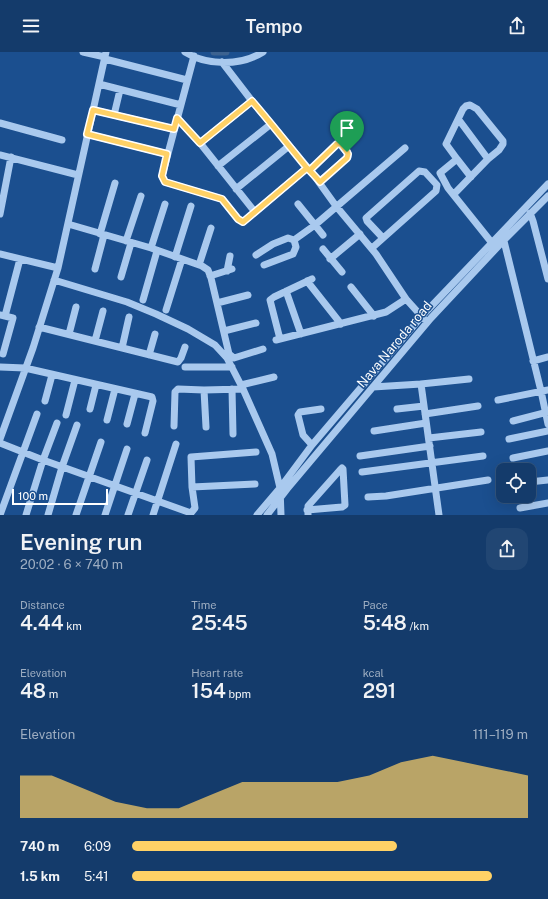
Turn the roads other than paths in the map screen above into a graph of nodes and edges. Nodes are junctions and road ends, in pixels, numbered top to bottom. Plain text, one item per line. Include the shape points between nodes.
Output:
1 (83, 52) edge
2 (185, 52) edge
3 (263, 52) edge
4 (105, 56) edge
5 (194, 56) junction
6 (222, 62) junction
7 (188, 80) junction
8 (98, 84) junction
9 (120, 90) junction
10 (252, 101) junction
11 (181, 105) junction
12 (93, 110) junction
13 (114, 115) junction
14 (177, 118) junction
15 (459, 120) junction
16 (0, 123) edge
17 (271, 124) junction
18 (174, 129) junction
19 (87, 134) junction
20 (62, 140) dead end
21 (200, 143) junction
22 (289, 146) junction
23 (405, 148) dead end
24 (167, 154) junction
25 (0, 155) edge
26 (11, 158) junction
27 (457, 158) junction
28 (488, 159) junction
29 (218, 166) junction
30 (308, 169) junction
31 (78, 175) junction
32 (471, 177) junction
33 (320, 182) junction
34 (115, 183) dead end
35 (548, 184) edge
36 (236, 189) junction
37 (454, 194) junction
38 (141, 196) dead end
39 (548, 196) edge
40 (165, 204) dead end
41 (298, 204) dead end
42 (191, 206) dead end
43 (336, 206) junction
44 (255, 212) junction
45 (530, 213) junction
46 (0, 214) edge
47 (68, 224) junction
48 (315, 225) junction
49 (211, 228) dead end
50 (102, 234) junction
51 (360, 234) junction
52 (323, 235) dead end
53 (502, 236) junction
54 (382, 238) junction
55 (294, 240) junction
56 (129, 242) junction
57 (492, 243) junction
58 (372, 248) junction
59 (323, 249) dead end
60 (154, 250) junction
61 (0, 254) edge
62 (256, 255) dead end
63 (230, 256) dead end
64 (545, 256) edge
65 (179, 258) junction
66 (20, 259) junction
67 (330, 259) junction
68 (199, 265) junction
69 (264, 265) dead end
70 (58, 268) junction
71 (94, 268) dead end
72 (342, 272) dead end
73 (210, 276) junction
74 (121, 277) dead end
75 (548, 279) edge
76 (54, 280) junction
77 (351, 287) dead end
78 (286, 291) junction
79 (248, 295) dead end
80 (406, 299) junction
81 (143, 300) dead end
82 (218, 303) junction
83 (76, 307) dead end
84 (166, 310) dead end
85 (103, 311) dead end
86 (3, 316) edge
87 (374, 316) junction
88 (129, 318) dead end
89 (425, 319) junction
90 (256, 323) dead end
91 (341, 324) junction
92 (39, 327) junction
93 (224, 331) junction
94 (68, 334) junction
95 (155, 334) dead end
96 (301, 334) junction
97 (94, 341) junction
98 (184, 347) dead end
99 (122, 348) junction
100 (263, 350) dead end
101 (3, 354) dead end
102 (149, 355) junction
103 (548, 357) edge
104 (533, 361) junction
105 (0, 366) edge
106 (232, 367) junction
107 (25, 368) junction
108 (185, 368) dead end
109 (52, 375) junction
110 (274, 377) dead end
111 (470, 379) dead end
112 (75, 380) junction
113 (421, 384) junction
114 (96, 385) junction
115 (242, 387) junction
116 (373, 387) junction
117 (232, 389) junction
118 (115, 390) junction
119 (204, 390) junction
120 (545, 390) edge
121 (135, 394) junction
122 (498, 400) dead end
123 (44, 401) dead end
124 (424, 406) junction
125 (478, 406) dead end
126 (90, 409) dead end
127 (321, 409) dead end
128 (397, 409) dead end
129 (547, 412) edge
130 (37, 414) dead end
131 (425, 414) junction
132 (66, 415) dead end
133 (107, 420) dead end
134 (513, 421) dead end
135 (57, 423) dead end
136 (426, 423) junction
137 (127, 424) dead end
138 (548, 424) edge
139 (77, 425) dead end
140 (174, 426) dead end
141 (206, 427) dead end
142 (374, 431) dead end
143 (548, 431) edge
144 (480, 432) dead end
145 (145, 433) dead end
146 (233, 434) dead end
147 (0, 438) edge
148 (509, 439) dead end
149 (101, 442) dead end
150 (429, 442) junction
151 (176, 444) dead end
152 (312, 446) junction
153 (128, 449) dead end
154 (548, 451) edge
155 (22, 452) junction
156 (256, 452) dead end
157 (360, 456) dead end
158 (483, 456) dead end
159 (513, 458) dead end
160 (43, 460) junction
161 (147, 460) dead end
162 (432, 462) junction
163 (62, 467) junction
164 (362, 472) dead end
165 (89, 476) junction
166 (488, 480) dead end
167 (548, 480) edge
168 (536, 481) edge
169 (255, 484) dead end
170 (114, 486) junction
171 (192, 487) junction
172 (436, 487) junction
173 (280, 488) junction
174 (135, 493) junction
175 (281, 497) junction
176 (368, 497) dead end
177 (157, 501) junction
178 (548, 503) edge
179 (520, 508) dead end
180 (308, 512) edge
181 (0, 515) edge
182 (26, 515) edge
183 (48, 515) edge
184 (76, 515) edge
185 (105, 515) edge
186 (128, 515) edge
187 (153, 515) edge
188 (257, 515) edge
189 (267, 515) edge
190 (281, 515) edge
191 (439, 515) edge

1 - 4 street
2 - 5 street
3 - 6 street via 236,62
4 - 7 street
4 - 8 street
5 - 6 street via 214,63
5 - 7 street
6 - 10 street
7 - 11 street
8 - 9 street
8 - 12 street
9 - 11 street
9 - 13 street
10 - 17 street
10 - 21 street
11 - 14 street
12 - 13 street
12 - 19 street
13 - 18 street
14 - 18 street
14 - 21 street
15 - 27 street via 446,144
15 - 28 street
15 - 28 street via 466,106 474,106 503,141 502,147
16 - 20 street
17 - 22 street
17 - 29 street
18 - 24 street
19 - 24 street
19 - 31 street
21 - 29 street
22 - 30 street
22 - 36 street
23 - 43 street
24 - 44 street via 162,176 165,182 222,199 243,222
25 - 26 street
26 - 31 street
26 - 46 street
27 - 32 street
27 - 37 street via 440,173
28 - 32 street
29 - 36 street
30 - 33 street
30 - 33 street via 335,146 341,144 348,154 347,158
30 - 44 street
31 - 47 street
32 - 37 street
33 - 43 street
34 - 50 street
35 - 53 street, Nava Naroda road
36 - 44 street
37 - 57 street
38 - 56 street
39 - 45 street, Nava Naroda road
40 - 60 street
41 - 48 street
42 - 65 street
43 - 48 street
43 - 51 street
45 - 53 street, Nava Naroda road
45 - 64 street
47 - 50 street
47 - 70 street
48 - 52 street
48 - 55 street
49 - 68 street
50 - 56 street
50 - 71 street
51 - 58 street
51 - 67 street
53 - 57 street, Nava Naroda road
53 - 89 street, Nava Naroda road
53 - 104 street
54 - 54 street via 437,189 437,185 425,172 419,170 366,218
54 - 58 street
55 - 62 street via 288,238
55 - 69 street via 296,247 293,254
56 - 60 street
56 - 74 street
57 - 89 street, Nava Naroda road
58 - 80 street
59 - 67 street
60 - 65 street
60 - 81 street
61 - 66 street
63 - 73 street via 229,270
64 - 75 street
65 - 68 street
65 - 84 street
66 - 70 street
66 - 86 street
67 - 72 street
68 - 73 street via 208,270
70 - 76 street
73 - 82 street
76 - 92 street
76 - 106 street via 127,302 188,329 215,345
77 - 87 street
78 - 91 street via 310,280
78 - 96 street
78 - 96 street via 272,298 270,302 278,340
79 - 82 street
80 - 87 street via 386,312
80 - 89 street
82 - 93 street
83 - 94 street
85 - 97 street
86 - 101 street via 13,318
87 - 91 street
88 - 99 street
89 - 116 street, Nava Naroda road
89 - 152 street
90 - 93 street
91 - 96 street
92 - 94 street
92 - 107 street
93 - 100 street via 229,354 234,358
94 - 97 street
95 - 102 street
97 - 99 street
98 - 102 street via 178,362
99 - 102 street
103 - 104 street
104 - 120 street
105 - 107 street
106 - 108 street
106 - 115 street
107 - 109 street
107 - 147 street
109 - 112 street
109 - 123 street
110 - 115 street
111 - 113 street
112 - 114 street
112 - 132 street
113 - 116 street
113 - 124 street
114 - 118 street
114 - 126 street
115 - 117 street
115 - 173 street via 272,454
116 - 175 street, Nava Naroda road
117 - 119 street
117 - 146 street
118 - 121 street
118 - 133 street
119 - 140 street via 178,389 175,392
119 - 141 street
120 - 122 street
120 - 129 street
121 - 137 street
121 - 145 street via 153,399
124 - 128 street
124 - 131 street
125 - 131 street
127 - 152 street via 300,412 298,415 303,435
129 - 134 street
129 - 138 street
130 - 155 street
131 - 136 street
135 - 160 street
136 - 142 street
136 - 150 street
139 - 163 street
143 - 148 street
144 - 150 street
147 - 155 street
149 - 165 street
150 - 157 street
150 - 162 street
151 - 177 street
152 - 173 street
153 - 170 street
154 - 159 street
155 - 160 street
155 - 181 street
156 - 171 street via 191,457
158 - 162 street
160 - 163 street
160 - 182 street
161 - 174 street
162 - 164 street
162 - 172 street
163 - 165 street
163 - 183 street
165 - 170 street
165 - 184 street
166 - 172 street
167 - 168 street
169 - 171 street
170 - 174 street
170 - 185 street
171 - 177 street via 195,508 191,513
172 - 176 street
172 - 191 street
173 - 175 street
173 - 188 street
174 - 177 street
174 - 186 street
175 - 189 street, Nava Naroda road
175 - 190 street
177 - 187 street
178 - 179 street
180 - 180 street via 308,506 343,469 345,505

